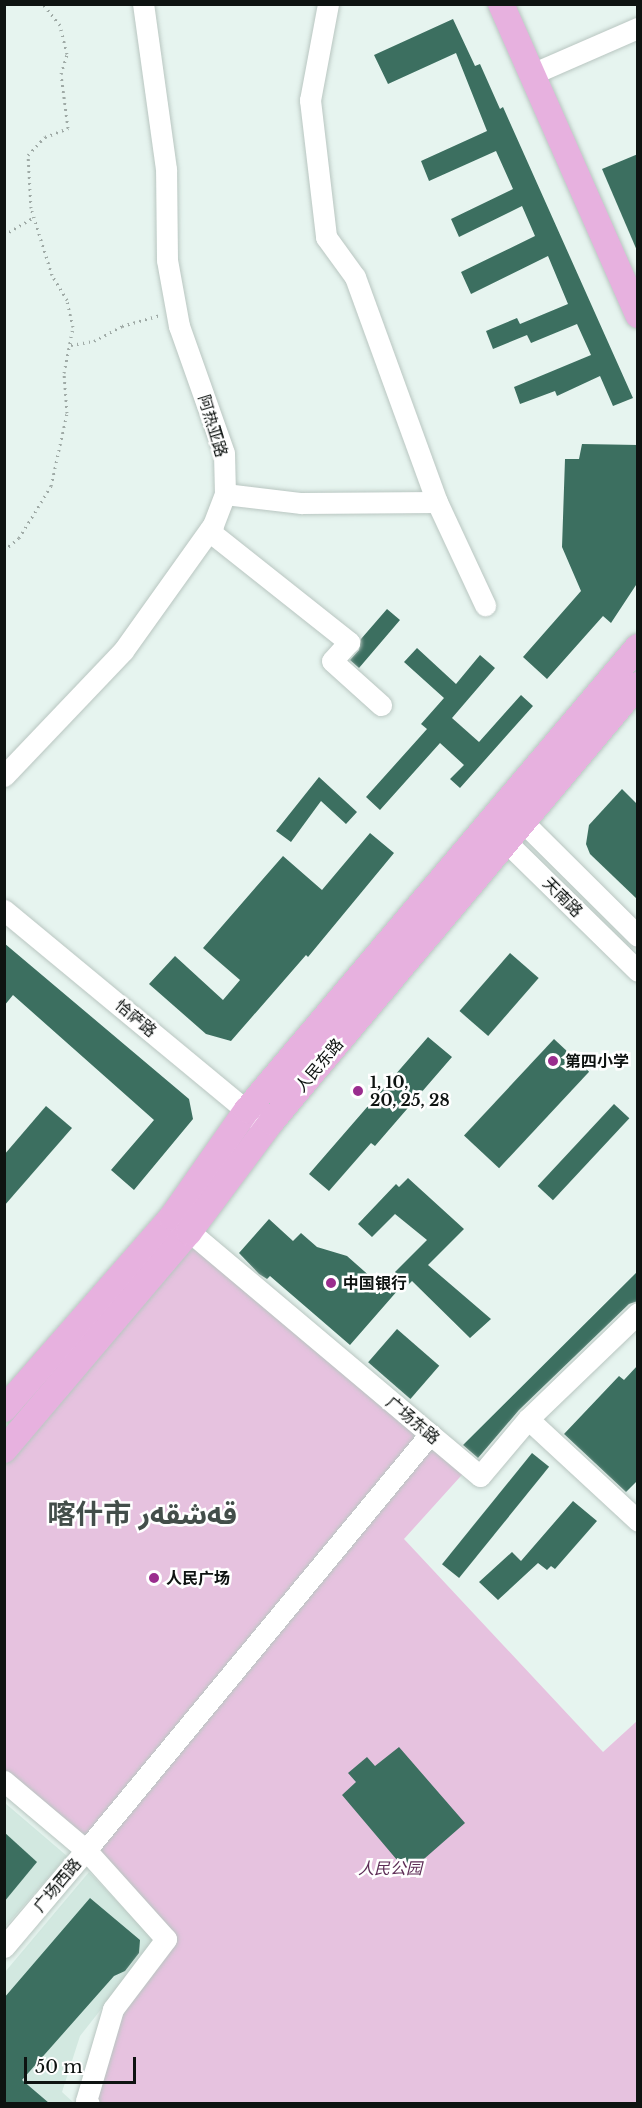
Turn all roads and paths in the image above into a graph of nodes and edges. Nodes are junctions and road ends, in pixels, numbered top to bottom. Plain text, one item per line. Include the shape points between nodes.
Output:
1 (43, 4) edge
2 (143, 4) edge
3 (328, 4) edge
4 (501, 4) edge
5 (638, 28) edge
6 (532, 74) junction
7 (34, 216) junction
8 (4, 235) edge
9 (177, 314) junction
10 (638, 315) edge
11 (70, 345) junction
12 (225, 494) junction
13 (437, 502) junction
14 (208, 531) junction
15 (4, 550) edge
16 (485, 605) dead end
17 (638, 647) edge
18 (638, 685) edge
19 (381, 705) dead end
20 (4, 776) edge
21 (514, 813) junction
22 (488, 824) junction
23 (507, 841) junction
24 (4, 910) edge
25 (638, 936) edge
26 (638, 971) edge
27 (247, 1110) junction
28 (267, 1127) junction
29 (180, 1224) junction
30 (638, 1313) edge
31 (4, 1409) edge
32 (528, 1419) junction
33 (430, 1434) junction
34 (4, 1450) edge
35 (638, 1521) edge
36 (4, 1781) edge
37 (86, 1850) junction
38 (4, 1947) edge
39 (89, 2103) edge

1 - 7 path via 60,25 67,54 61,74 68,128 45,137 28,155
2 - 9 street, 阿热亚路 via 166,169 167,260
3 - 13 street via 310,100 326,237 355,277
4 - 6 main road
5 - 6 street
6 - 10 main road
7 - 8 path
7 - 11 path via 52,276 67,300 74,327
9 - 11 path via 152,315 94,341
9 - 12 street, 阿热亚路 via 224,453
11 - 15 path via 64,373 67,413 51,486 19,538
12 - 13 street via 301,503
12 - 14 street, 阿热亚路
13 - 16 street
14 - 19 street via 349,642 332,661
14 - 20 street, 阿热亚路 via 123,651
17 - 21 main road, 人民东路
18 - 21 main road, 人民东路
21 - 22 main road, 人民东路
21 - 23 main road, 人民东路
21 - 25 street, 天南路
22 - 23 street, 天南路
22 - 27 main road, 人民东路
23 - 26 street, 天南路
23 - 28 main road, 人民东路
24 - 27 street, 恰萨路
27 - 28 street, 恰萨路
27 - 29 main road, 人民东路
28 - 29 main road, 人民东路
29 - 31 main road, 人民东路
29 - 33 street, 广场东路
29 - 34 main road, 人民东路
30 - 32 street, 广场东路
32 - 33 street, 广场东路 via 480,1476
32 - 35 street
33 - 37 street
36 - 37 street, 广场西路
37 - 38 street, 广场西路
37 - 39 street via 166,1939 113,2008 86,2101

